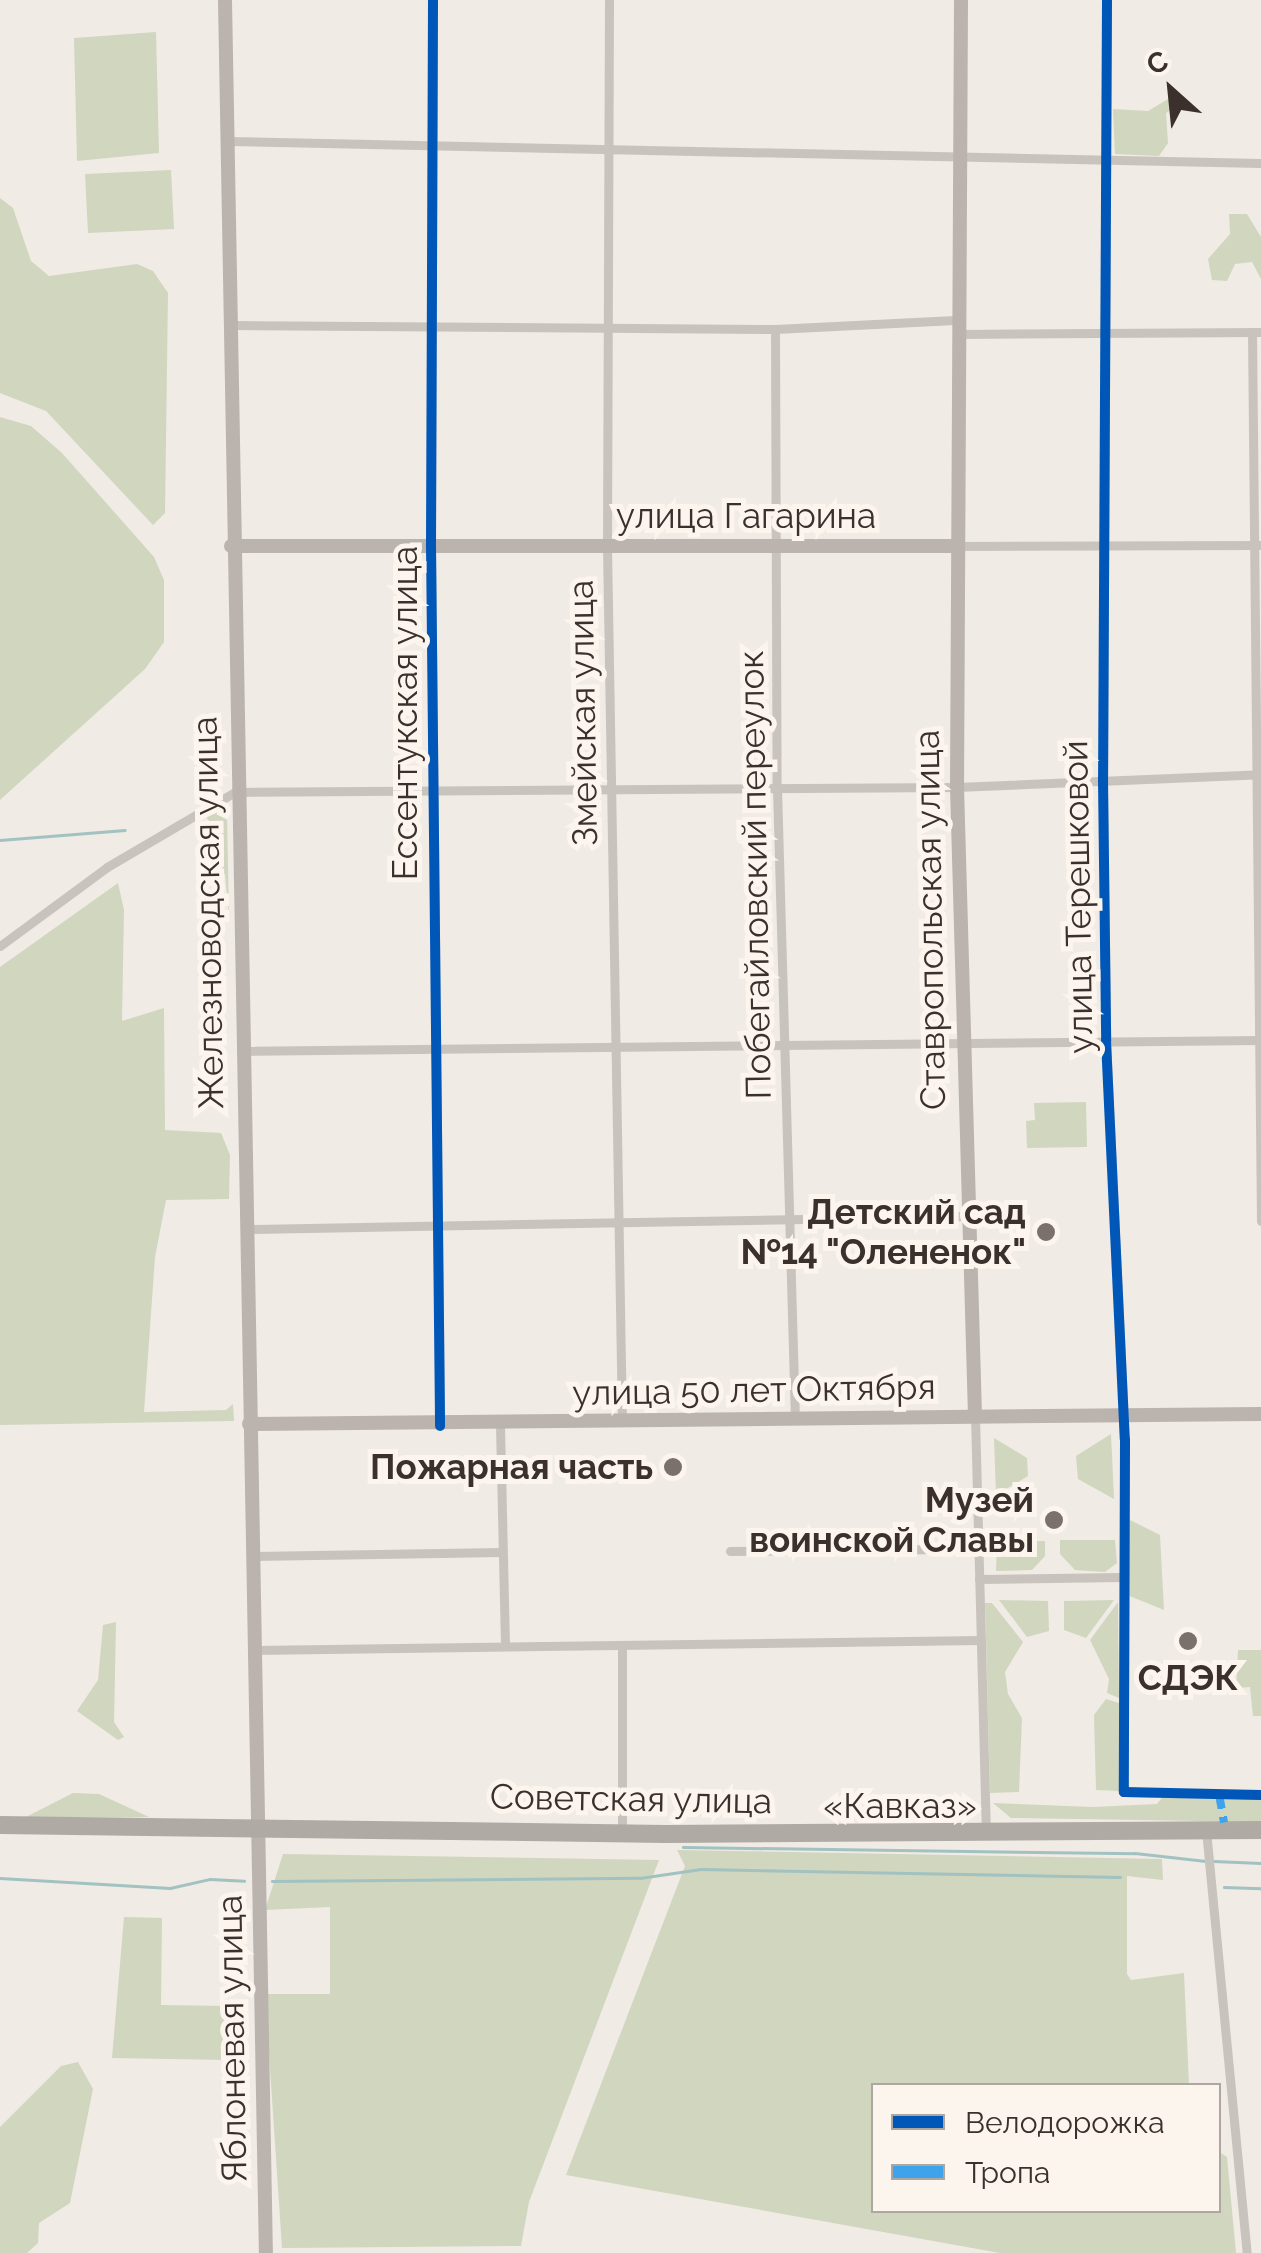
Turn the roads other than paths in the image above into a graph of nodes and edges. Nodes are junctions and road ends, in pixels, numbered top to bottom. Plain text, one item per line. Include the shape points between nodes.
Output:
1 (226, 0) edge
2 (433, 0) edge
3 (609, 0) edge
4 (960, 0) edge
5 (1108, 0) edge
6 (228, 141) junction
7 (437, 146) junction
8 (610, 150) junction
9 (959, 160) junction
10 (1106, 163) junction
11 (1261, 163) edge
12 (430, 324) junction
13 (229, 325) junction
14 (607, 327) junction
15 (955, 327) junction
16 (775, 329) junction
17 (1256, 332) edge
18 (1105, 334) junction
19 (1106, 544) junction
20 (779, 545) junction
21 (1258, 545) edge
22 (231, 546) junction
23 (431, 546) junction
24 (956, 546) junction
25 (607, 547) junction
26 (1258, 774) edge
27 (1103, 780) junction
28 (956, 787) junction
29 (433, 788) junction
30 (777, 788) junction
31 (614, 790) junction
32 (236, 792) junction
33 (0, 946) edge
34 (1259, 1040) edge
35 (1106, 1041) junction
36 (962, 1044) junction
37 (784, 1045) junction
38 (614, 1046) junction
39 (435, 1050) junction
40 (240, 1051) junction
41 (967, 1216) junction
42 (790, 1220) junction
43 (1261, 1222) edge
44 (618, 1223) junction
45 (436, 1224) junction
46 (244, 1229) junction
47 (975, 1414) junction
48 (1261, 1414) edge
49 (1122, 1416) junction
50 (795, 1419) junction
51 (249, 1424) junction
52 (500, 1424) junction
53 (622, 1424) junction
54 (440, 1426) junction
55 (979, 1548) junction
56 (502, 1552) junction
57 (730, 1552) dead end
58 (252, 1556) junction
59 (1123, 1578) junction
60 (980, 1579) junction
61 (981, 1640) junction
62 (622, 1645) junction
63 (505, 1646) junction
64 (253, 1650) junction
65 (1261, 1795) edge
66 (0, 1825) edge
67 (259, 1830) junction
68 (1261, 1830) edge
69 (622, 1832) junction
70 (0, 1833) edge
71 (1207, 1835) junction
72 (986, 1836) junction
73 (1261, 1841) edge
74 (266, 2253) edge
75 (1247, 2253) edge

1 - 6 main road, Железноводская улица
2 - 7 street, Ессентукская улица
3 - 8 street, Змейская улица
4 - 9 main road, Ставропольская улица
5 - 10 street, улица Терешковой
6 - 7 street
6 - 13 main road, Железноводская улица
7 - 8 street
7 - 12 street, Ессентукская улица
8 - 9 street
8 - 14 street, Змейская улица
9 - 10 street
9 - 15 main road, Ставропольская улица
10 - 11 street
10 - 18 street, улица Терешковой
12 - 13 street
12 - 14 street
12 - 23 street, Ессентукская улица
13 - 22 main road, Железноводская улица
14 - 16 street
14 - 25 street, Змейская улица
15 - 16 street
15 - 18 street
15 - 24 main road, Ставропольская улица
16 - 20 street, Побегайловский переулок
17 - 18 street
17 - 21 street
18 - 19 street, улица Терешковой
19 - 21 street, улица Гагарина
19 - 24 street, улица Гагарина
19 - 27 street, улица Терешковой
20 - 24 main road, улица Гагарина
20 - 25 main road, улица Гагарина
20 - 30 street, Побегайловский переулок
21 - 26 street
22 - 23 main road, улица Гагарина
22 - 32 main road, Железноводская улица
23 - 25 main road, улица Гагарина
23 - 29 street, Ессентукская улица
24 - 28 main road, Ставропольская улица
25 - 31 street, Змейская улица
26 - 27 street
26 - 34 street
27 - 28 street
27 - 35 street, улица Терешковой
28 - 30 street
28 - 36 main road, Ставропольская улица
29 - 31 street
29 - 32 street
29 - 39 street, Ессентукская улица
30 - 31 street
30 - 37 street, Побегайловский переулок
31 - 38 street, Змейская улица
32 - 33 street via 107,866
32 - 40 main road, Железноводская улица
34 - 35 street
34 - 43 street
35 - 36 street
35 - 49 street, улица Терешковой
36 - 37 street
36 - 41 main road, Ставропольская улица
37 - 38 street
37 - 42 street, Побегайловский переулок
38 - 39 street
38 - 44 street, Змейская улица
39 - 40 street
39 - 45 street, Ессентукская улица
40 - 46 main road, Железноводская улица
41 - 42 street
41 - 47 main road, Ставропольская улица
42 - 44 street
42 - 50 street, Побегайловский переулок
44 - 45 street
44 - 53 street, Змейская улица
45 - 46 street
45 - 54 street, Ессентукская улица
46 - 51 main road, Железноводская улица
47 - 49 main road, улица 50 лет Октября
47 - 50 main road, улица 50 лет Октября
47 - 55 street, Ставропольская улица
48 - 49 main road, улица 50 лет Октября
49 - 59 street, улица Терешковой
50 - 53 main road, улица 50 лет Октября
51 - 54 main road, улица 50 лет Октября
51 - 58 main road, Железноводская улица
52 - 53 main road, улица 50 лет Октября
52 - 54 main road, улица 50 лет Октября
52 - 56 street
55 - 57 street
55 - 60 street, Ставропольская улица
56 - 58 street
56 - 63 street
58 - 64 main road, Железноводская улица
59 - 60 street
59 - 65 street, улица Терешковой via 1124,1792
60 - 61 street, Ставропольская улица
61 - 62 street
61 - 72 street, Ставропольская улица
62 - 63 street
62 - 69 street
63 - 64 street
64 - 67 main road, Железноводская улица
66 - 67 highway, Советская улица
67 - 69 highway, Советская улица
67 - 70 highway, «Кавказ»
67 - 72 highway, «Кавказ»
67 - 74 main road, Яблоневая улица
68 - 71 highway, Советская улица
69 - 72 highway, Советская улица
71 - 72 highway, Советская улица
71 - 73 highway
71 - 75 street

